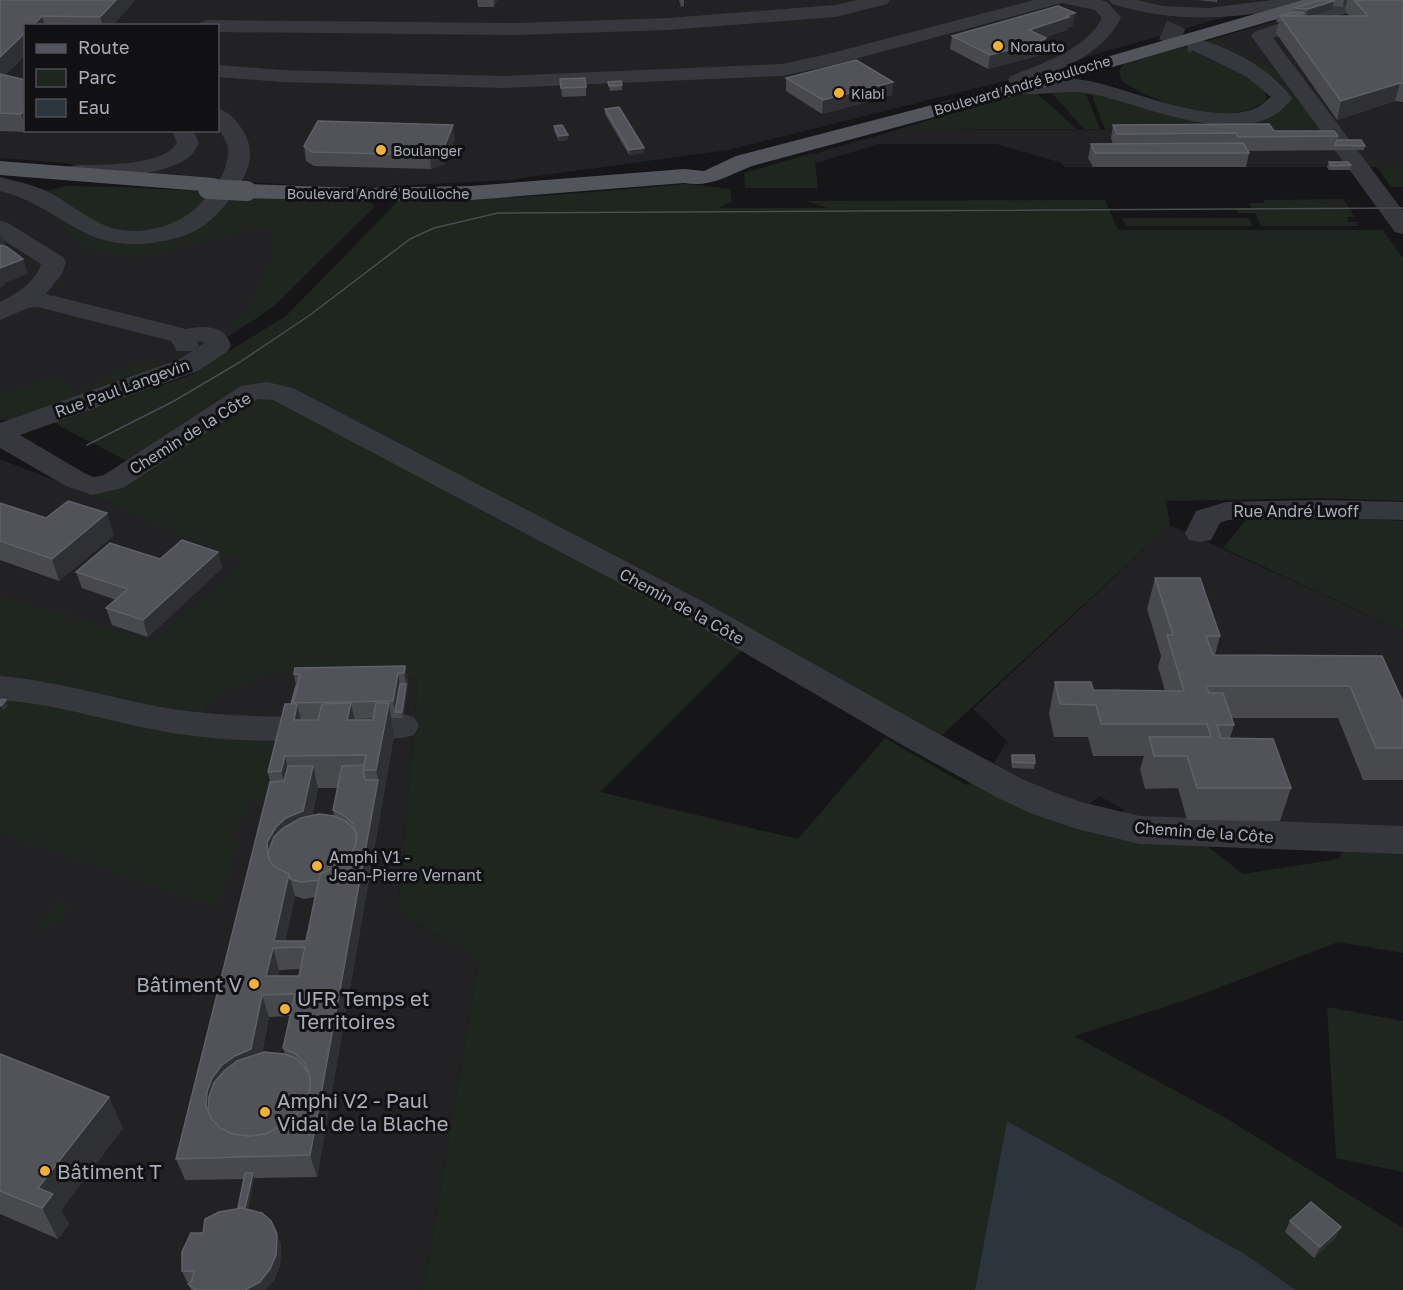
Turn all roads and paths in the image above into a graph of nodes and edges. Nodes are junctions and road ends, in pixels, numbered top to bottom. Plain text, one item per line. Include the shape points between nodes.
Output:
1 (880, 0) edge
2 (1029, 0) edge
3 (1055, 0) edge
4 (1069, 0) edge
5 (1103, 0) edge
6 (1118, 0) edge
7 (1301, 0) edge
8 (1323, 0) edge
9 (1388, 4) edge
10 (977, 20) junction
11 (193, 24) edge
12 (219, 26) edge
13 (275, 26) junction
14 (1155, 26) tunnel mouth
15 (1195, 44) tunnel mouth
16 (1124, 56) junction
17 (219, 71) edge
18 (281, 76) junction
19 (219, 87) edge
20 (1011, 87) junction
21 (1157, 105) junction
22 (219, 116) edge
23 (184, 132) edge
24 (0, 168) edge
25 (55, 173) junction
26 (0, 177) edge
27 (0, 184) edge
28 (211, 187) junction
29 (1393, 197) edge
30 (1401, 222) edge
31 (0, 228) edge
32 (11, 306) edge
33 (0, 434) edge
34 (1403, 511) edge
35 (1200, 533) dead end
36 (0, 688) edge
37 (402, 726) dead end
38 (1403, 840) edge

1 - 10 street via 852,12 858,21 879,33 904,36
1 - 13 street via 835,11 668,24 517,30
2 - 10 street
3 - 10 street
4 - 20 street via 1101,6 1112,17 1110,26 1072,54
5 - 14 street
6 - 7 street via 1191,15 1250,10
7 - 20 main road, Boulevard André Boulloche
8 - 16 main road, Boulevard André Boulloche
9 - 29 street via 1341,9 1261,36 1345,147
10 - 18 street via 782,70 504,82
11 - 13 street via 204,6 204,16 209,21
12 - 13 street
15 - 21 street via 1259,76 1274,86 1282,98 1273,108 1237,118 1200,116
16 - 20 main road, Boulevard André Boulloche
16 - 21 street via 1112,68 1112,79 1124,90
17 - 18 street
18 - 19 street via 242,79
20 - 21 street via 1085,86
20 - 28 main road, Boulevard André Boulloche, bridge via 718,165 719,173 708,178 681,172 461,193 323,195
22 - 27 street via 226,122 240,157 237,173 206,212 172,231 138,237 108,235 34,194
23 - 25 street via 189,144 185,151 165,161 129,170
24 - 25 main road, Boulevard André Boulloche
25 - 28 main road, Boulevard André Boulloche
26 - 28 main road, Boulevard André Boulloche
29 - 30 street
31 - 32 street via 54,262 47,278
32 - 33 street, Rue Paul Langevin via 38,299 191,338 216,338 218,346 189,365
33 - 38 street, Chemin de la Côte via 92,486 113,482 251,392 284,394 690,608 916,737 1043,803 1140,830
34 - 35 street, Rue André Lwoff via 1226,511 1207,517
36 - 37 street via 151,718 213,726

